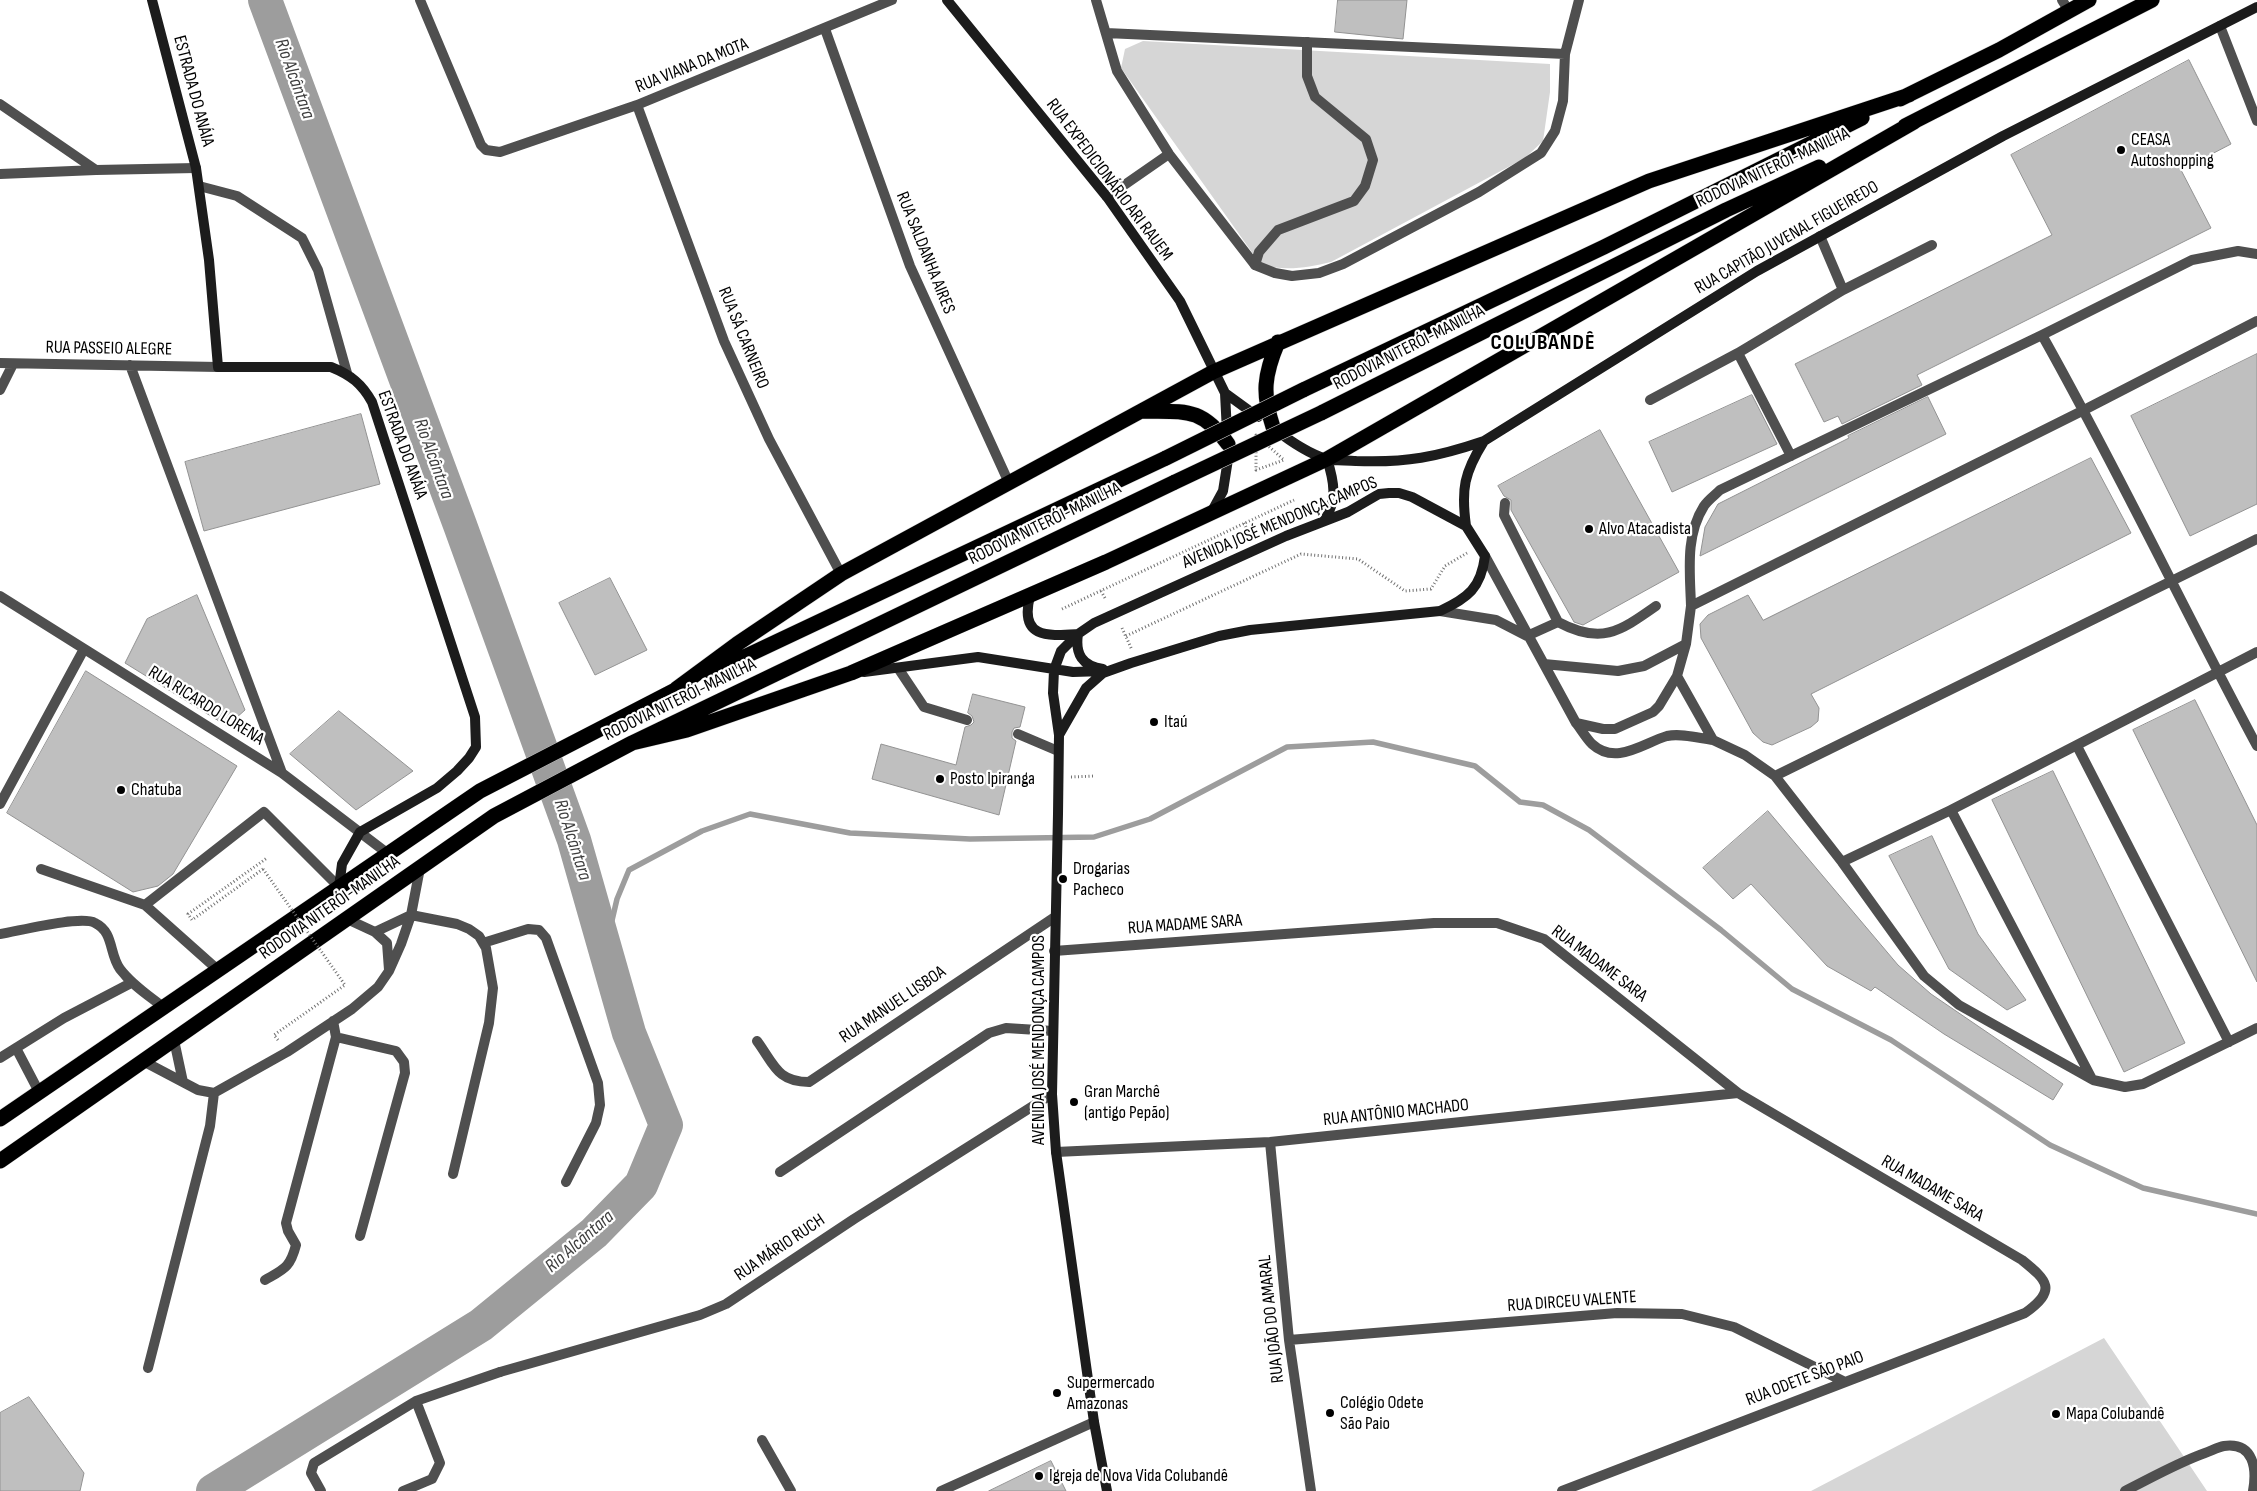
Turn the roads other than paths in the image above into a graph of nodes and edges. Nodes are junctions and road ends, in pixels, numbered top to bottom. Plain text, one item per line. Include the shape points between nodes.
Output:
1 (152, 0) edge
2 (420, 0) edge
3 (892, 0) edge
4 (947, 0) edge
5 (1096, 0) edge
6 (1579, 0) edge
7 (2089, 0) edge
8 (2152, 0) edge
9 (2065, 5) edge
10 (2257, 7) edge
11 (2220, 26) junction
12 (825, 29) junction
13 (1106, 32) junction
14 (1308, 42) junction
15 (1565, 54) junction
16 (1909, 95) junction
17 (0, 104) edge
18 (637, 106) junction
19 (2257, 121) edge
20 (1914, 122) junction
21 (1169, 154) junction
22 (196, 168) junction
23 (96, 170) junction
24 (0, 174) edge
25 (199, 186) junction
26 (1107, 197) junction
27 (1820, 236) junction
28 (1932, 245) dead end
29 (2257, 254) edge
30 (1255, 266) junction
31 (1843, 290) junction
32 (2257, 322) edge
33 (2042, 335) junction
34 (1278, 342) junction
35 (1738, 353) junction
36 (0, 363) edge
37 (13, 364) junction
38 (130, 365) junction
39 (218, 367) junction
40 (1213, 372) junction
41 (347, 373) junction
42 (0, 390) edge
43 (1225, 393) junction
44 (1650, 400) dead end
45 (2084, 410) junction
46 (1140, 411) junction
47 (1273, 428) junction
48 (1484, 440) junction
49 (1228, 444) junction
50 (1791, 456) junction
51 (1327, 459) junction
52 (1009, 483) junction
53 (1505, 503) dead end
54 (1210, 513) junction
55 (1324, 521) junction
56 (1466, 526) junction
57 (2257, 539) edge
58 (1485, 556) junction
59 (841, 574) junction
60 (2171, 582) junction
61 (0, 596) edge
62 (1030, 596) junction
63 (1656, 606) dead end
64 (1691, 606) junction
65 (1440, 611) junction
66 (1558, 622) junction
67 (1078, 634) junction
68 (1527, 636) junction
69 (1686, 644) junction
70 (84, 649) junction
71 (2257, 652) edge
72 (1544, 664) junction
73 (898, 668) junction
74 (1054, 670) junction
75 (1109, 670) junction
76 (2217, 672) junction
77 (851, 673) junction
78 (1677, 676) junction
79 (676, 689) junction
80 (967, 720) dead end
81 (1576, 723) junction
82 (1018, 734) dead end
83 (1058, 735) junction
84 (1713, 740) junction
85 (632, 743) junction
86 (2077, 746) junction
87 (2257, 746) edge
88 (1058, 751) junction
89 (282, 773) junction
90 (1774, 776) junction
91 (0, 804) edge
92 (1951, 810) junction
93 (360, 832) junction
94 (388, 853) junction
95 (1842, 862) junction
96 (420, 868) junction
97 (41, 869) dead end
98 (338, 887) junction
99 (145, 905) junction
100 (412, 914) junction
101 (1055, 917) junction
102 (347, 919) junction
103 (375, 932) junction
104 (0, 934) edge
105 (484, 943) junction
106 (1054, 950) junction
107 (218, 970) junction
108 (389, 971) junction
109 (131, 983) junction
110 (164, 1007) junction
111 (334, 1021) junction
112 (2257, 1028) edge
113 (1053, 1030) junction
114 (336, 1037) junction
115 (174, 1040) junction
116 (758, 1041) dead end
117 (2229, 1042) junction
118 (16, 1048) junction
119 (0, 1058) edge
120 (143, 1061) junction
121 (2093, 1080) junction
122 (184, 1082) junction
123 (39, 1092) junction
124 (214, 1093) junction
125 (1738, 1093) junction
126 (1052, 1094) junction
127 (0, 1119) edge
128 (1270, 1142) junction
129 (1056, 1152) junction
130 (0, 1161) edge
131 (780, 1172) dead end
132 (453, 1174) dead end
133 (566, 1182) dead end
134 (360, 1236) dead end
135 (264, 1280) dead end
136 (2046, 1284) joint
137 (1289, 1340) junction
138 (148, 1368) dead end
139 (1843, 1381) junction
140 (416, 1401) junction
141 (1094, 1422) junction
142 (762, 1440) dead end
143 (321, 1491) edge
144 (403, 1491) edge
145 (791, 1491) edge
146 (941, 1491) edge
147 (1106, 1491) edge
148 (1311, 1491) edge
149 (1562, 1491) edge
150 (2125, 1491) edge
151 (2254, 1491) edge

1 - 22 main road, ESTRADA DO ANÁIA
2 - 18 street, RUA VIANA DA MOTA via 480,145 486,150 500,152
3 - 12 street, RUA VIANA DA MOTA
4 - 26 main road, RUA EXPEDICIONÁRIO ARI RAUEM
5 - 13 street
6 - 15 street
7 - 9 highway, RODOVIA NITERÓI-MANILHA
8 - 20 highway, RODOVIA NITERÓI-MANILHA
9 - 16 highway, RODOVIA NITERÓI-MANILHA via 1999,50
10 - 11 main road, RUA CAPITÃO JUVENAL FIGUEIREDO
11 - 19 street
11 - 27 main road, RUA CAPITÃO JUVENAL FIGUEIREDO via 2003,136
12 - 18 street, RUA VIANA DA MOTA
12 - 52 street, RUA SALDANHA AIRES via 910,266
13 - 14 street
13 - 21 street via 1116,71
14 - 15 street
14 - 30 street via 1307,76 1315,97 1366,139 1373,160 1365,186 1354,201 1278,230 1259,252
15 - 30 street via 1563,101 1556,131 1541,153 1479,192 1343,264 1319,273 1292,276
16 - 34 highway via 1649,181
16 - 79 highway, RODOVIA NITERÓI-MANILHA, bridge via 1604,247
17 - 23 street
18 - 59 street, RUA SÁ CARNEIRO via 728,350 769,439
20 - 51 highway
20 - 85 highway, RODOVIA NITERÓI-MANILHA, bridge via 1726,210 1321,414
21 - 26 street
21 - 30 street
22 - 23 street
22 - 25 main road, ESTRADA DO ANÁIA
23 - 24 street
25 - 39 main road, ESTRADA DO ANÁIA
25 - 41 street via 237,196 302,238 318,270
26 - 40 main road, RUA EXPEDICIONÁRIO ARI RAUEM via 1180,301
27 - 31 street
27 - 48 main road, RUA CAPITÃO JUVENAL FIGUEIREDO via 1757,271
28 - 31 street
29 - 33 street via 2238,251 2192,260
31 - 35 street
32 - 45 street
33 - 45 street
33 - 50 street
34 - 40 highway
34 - 47 highway via 1265,383
35 - 44 street
35 - 50 street
36 - 37 street, RUA PASSEIO ALEGRE
37 - 38 street, RUA PASSEIO ALEGRE
37 - 42 street
38 - 39 street, RUA PASSEIO ALEGRE
38 - 89 street
39 - 41 main road, ESTRADA DO ANÁIA via 331,367
40 - 43 main road, RUA EXPEDICIONÁRIO ARI RAUEM
40 - 46 highway
41 - 93 main road, ESTRADA DO ANÁIA via 363,386 372,402 471,701 477,735 476,747 457,772 437,788
43 - 47 main road, RUA EXPEDICIONÁRIO ARI RAUEM
43 - 49 main road, RUA EXPEDICIONÁRIO ARI RAUEM
45 - 60 street
45 - 64 street
46 - 49 highway via 1198,415 1217,428
46 - 52 highway
47 - 51 main road, RUA EXPEDICIONÁRIO ARI RAUEM via 1294,443
48 - 51 main road, RUA CAPITÃO JUVENAL FIGUEIREDO via 1446,454 1415,460
48 - 56 main road via 1469,470 1462,498
49 - 54 main road, RUA EXPEDICIONÁRIO ARI RAUEM via 1228,469 1223,491
50 - 64 street via 1720,490 1705,505 1695,524 1690,553
51 - 54 highway
51 - 55 main road via 1334,495 1331,511
52 - 59 highway
53 - 66 street via 1504,515
54 - 62 highway
55 - 56 main road, AVENIDA JOSÉ MENDONÇA CAMPOS via 1379,494 1399,493
55 - 67 main road, AVENIDA JOSÉ MENDONÇA CAMPOS via 1123,610
56 - 58 main road, AVENIDA JOSÉ MENDONÇA CAMPOS
57 - 60 street
58 - 65 main road via 1479,582 1473,590
58 - 68 street
59 - 79 highway
60 - 76 street
60 - 90 street
61 - 70 street, RUA RICARDO LORENA
62 - 67 main road via 1028,616 1039,633
62 - 77 highway
63 - 66 street via 1615,631 1594,635 1577,632
64 - 69 street
65 - 68 street via 1496,620
65 - 75 main road via 1250,630
66 - 68 street
67 - 74 main road, AVENIDA JOSÉ MENDONÇA CAMPOS via 1061,651
67 - 75 main road via 1076,646 1082,660 1088,665
68 - 72 street
69 - 72 street via 1644,666 1618,671
69 - 78 street
70 - 89 street, RUA RICARDO LORENA
70 - 91 street
71 - 76 street
72 - 81 street
73 - 74 main road via 978,657
73 - 77 main road
73 - 80 street via 924,707
74 - 75 main road via 1088,673
74 - 83 main road, AVENIDA JOSÉ MENDONÇA CAMPOS
75 - 83 main road via 1086,688
76 - 86 street
76 - 87 street
77 - 85 highway via 687,730
78 - 81 street via 1653,712 1616,729
78 - 84 street
79 - 94 highway, RODOVIA NITERÓI-MANILHA via 480,791
81 - 84 street via 1592,744 1614,754 1627,753 1667,736
82 - 88 street
83 - 88 main road, AVENIDA JOSÉ MENDONÇA CAMPOS
84 - 90 street via 1745,755
85 - 96 highway, RODOVIA NITERÓI-MANILHA via 494,816
86 - 92 street
86 - 117 street
88 - 101 main road, AVENIDA JOSÉ MENDONÇA CAMPOS
89 - 93 street, RUA RICARDO LORENA
90 - 95 street
92 - 95 street
92 - 121 street
93 - 94 street, RUA RICARDO LORENA
93 - 98 main road via 342,864
94 - 98 highway, RODOVIA NITERÓI-MANILHA
95 - 121 street via 1924,976 1959,1005
96 - 100 street
96 - 102 highway, RODOVIA NITERÓI-MANILHA
97 - 99 street
98 - 99 street via 264,812
98 - 107 highway, RODOVIA NITERÓI-MANILHA
99 - 107 street
100 - 103 street
100 - 105 street via 470,929
100 - 108 street
101 - 106 main road, AVENIDA JOSÉ MENDONÇA CAMPOS
101 - 116 street, RUA MANUEL LISBOA via 809,1082 794,1082 783,1077
102 - 103 street
102 - 115 highway, RODOVIA NITERÓI-MANILHA
103 - 108 street via 387,943
104 - 109 street via 77,920 94,922 106,931 118,967
105 - 132 street via 493,988 489,1023
105 - 133 street via 528,929 539,930 546,938 598,1083 600,1105 596,1123
106 - 113 main road, AVENIDA JOSÉ MENDONÇA CAMPOS
106 - 125 street, RUA MADAME SARA via 1434,923 1497,923 1544,939
107 - 110 highway, RODOVIA NITERÓI-MANILHA
108 - 111 street via 378,987
109 - 110 street
109 - 118 street
110 - 123 highway, RODOVIA NITERÓI-MANILHA
111 - 114 street
111 - 124 street
112 - 117 street
113 - 126 main road, AVENIDA JOSÉ MENDONÇA CAMPOS
113 - 131 street via 1006,1028 989,1033
114 - 134 street via 396,1051 404,1062 405,1073
114 - 135 street via 287,1218 288,1231 296,1245 294,1252 288,1267
115 - 120 highway, RODOVIA NITERÓI-MANILHA
115 - 122 street
117 - 121 street via 2143,1084 2125,1087
118 - 119 street
118 - 123 street
120 - 122 street
120 - 130 highway, RODOVIA NITERÓI-MANILHA
122 - 124 street via 198,1090
123 - 127 highway, RODOVIA NITERÓI-MANILHA
124 - 138 street via 210,1126
125 - 128 street, RUA ANTÔNIO MACHADO
125 - 136 street, RUA MADAME SARA via 2022,1260
126 - 129 main road, AVENIDA JOSÉ MENDONÇA CAMPOS
126 - 140 street, RUA MÁRIO RUCH via 726,1304 700,1315 500,1372
128 - 129 street, RUA ANTÔNIO MACHADO
128 - 137 street, RUA JOÃO DO AMARAL
129 - 141 main road, AVENIDA JOSÉ MENDONÇA CAMPOS
136 - 139 street, RUA ODETE SÃO PAIO via 2046,1294 2041,1302 2025,1313
137 - 139 street, RUA DIRCEU VALENTE via 1617,1314 1682,1314 1734,1327
137 - 148 street, RUA JOÃO DO AMARAL
139 - 149 street, RUA ODETE SÃO PAIO
140 - 143 street, RUA MÁRIO RUCH via 314,1462 311,1473
140 - 144 street via 440,1462 432,1480
141 - 146 street
141 - 147 main road, AVENIDA JOSÉ MENDONÇA CAMPOS
142 - 145 street
150 - 151 street via 2191,1458 2224,1446 2239,1448 2255,1462

